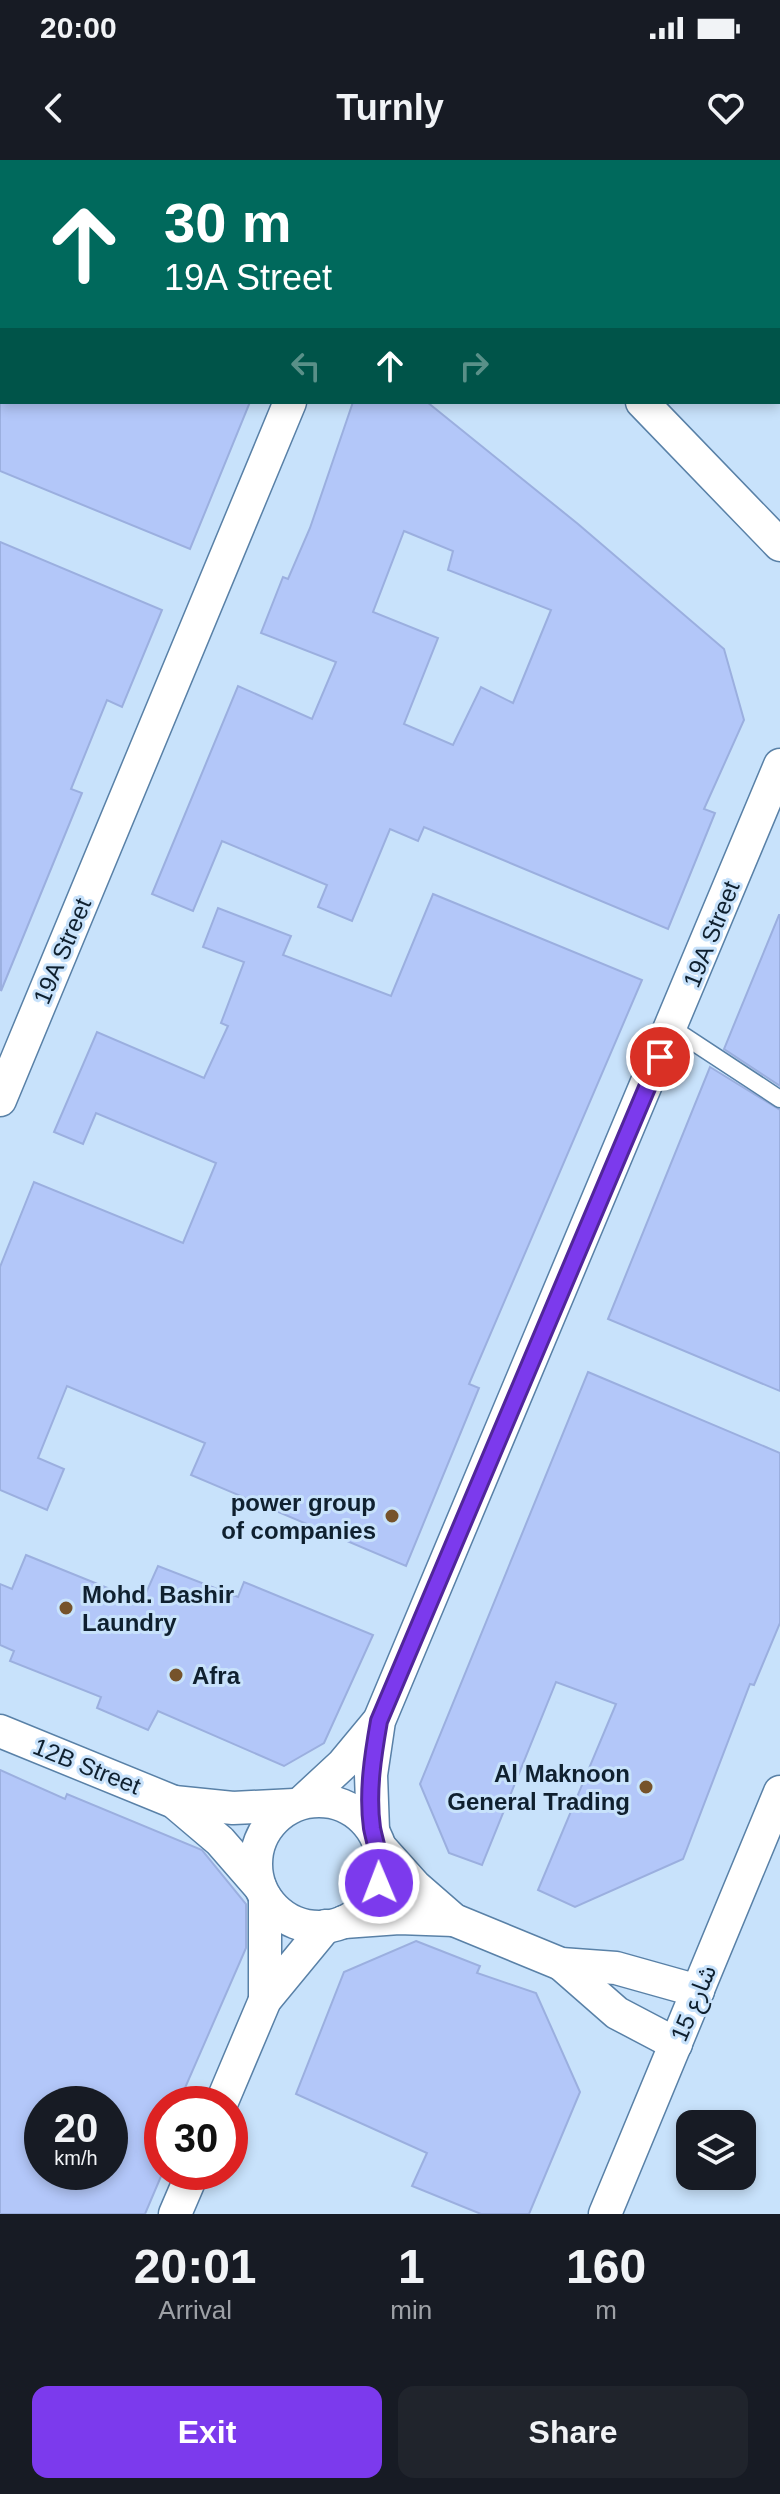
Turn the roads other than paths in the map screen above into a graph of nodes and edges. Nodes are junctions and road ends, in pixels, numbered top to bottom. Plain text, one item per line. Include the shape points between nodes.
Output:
1 (289, 404) edge
2 (644, 404) edge
3 (780, 545) edge
4 (780, 765) edge
5 (672, 1028) junction
6 (780, 1099) edge
7 (0, 1100) edge
8 (379, 1721) junction
9 (0, 1731) edge
10 (780, 1792) edge
11 (174, 1802) junction
12 (298, 1804) junction
13 (376, 1839) junction
14 (263, 1892) junction
15 (454, 1920) junction
16 (335, 1924) junction
17 (561, 1964) junction
18 (698, 1991) junction
19 (265, 2000) junction
20 (676, 2044) junction
21 (229, 2086) edge
22 (185, 2190) edge
23 (175, 2214) edge
24 (605, 2214) edge

1 - 7 street, 19A Street
2 - 3 street
4 - 5 street, 19A Street
5 - 6 lane
5 - 8 street, 19A Street
8 - 12 street via 343,1764
8 - 13 street via 371,1775
9 - 11 street, 12B Street
10 - 18 street, شارع 15
11 - 12 street via 233,1808
11 - 14 street via 220,1841
12 - 13 street via 334,1802 356,1813
12 - 14 street via 269,1825 260,1839 256,1855
13 - 15 street via 415,1886
13 - 16 street via 380,1874 371,1899
14 - 16 street via 292,1921
14 - 19 street
15 - 16 street
15 - 17 street
16 - 19 street
17 - 18 street via 616,1968
17 - 20 street via 617,2013
18 - 20 street, شارع 15
19 - 21 street
20 - 24 street, شارع 15
22 - 23 street

